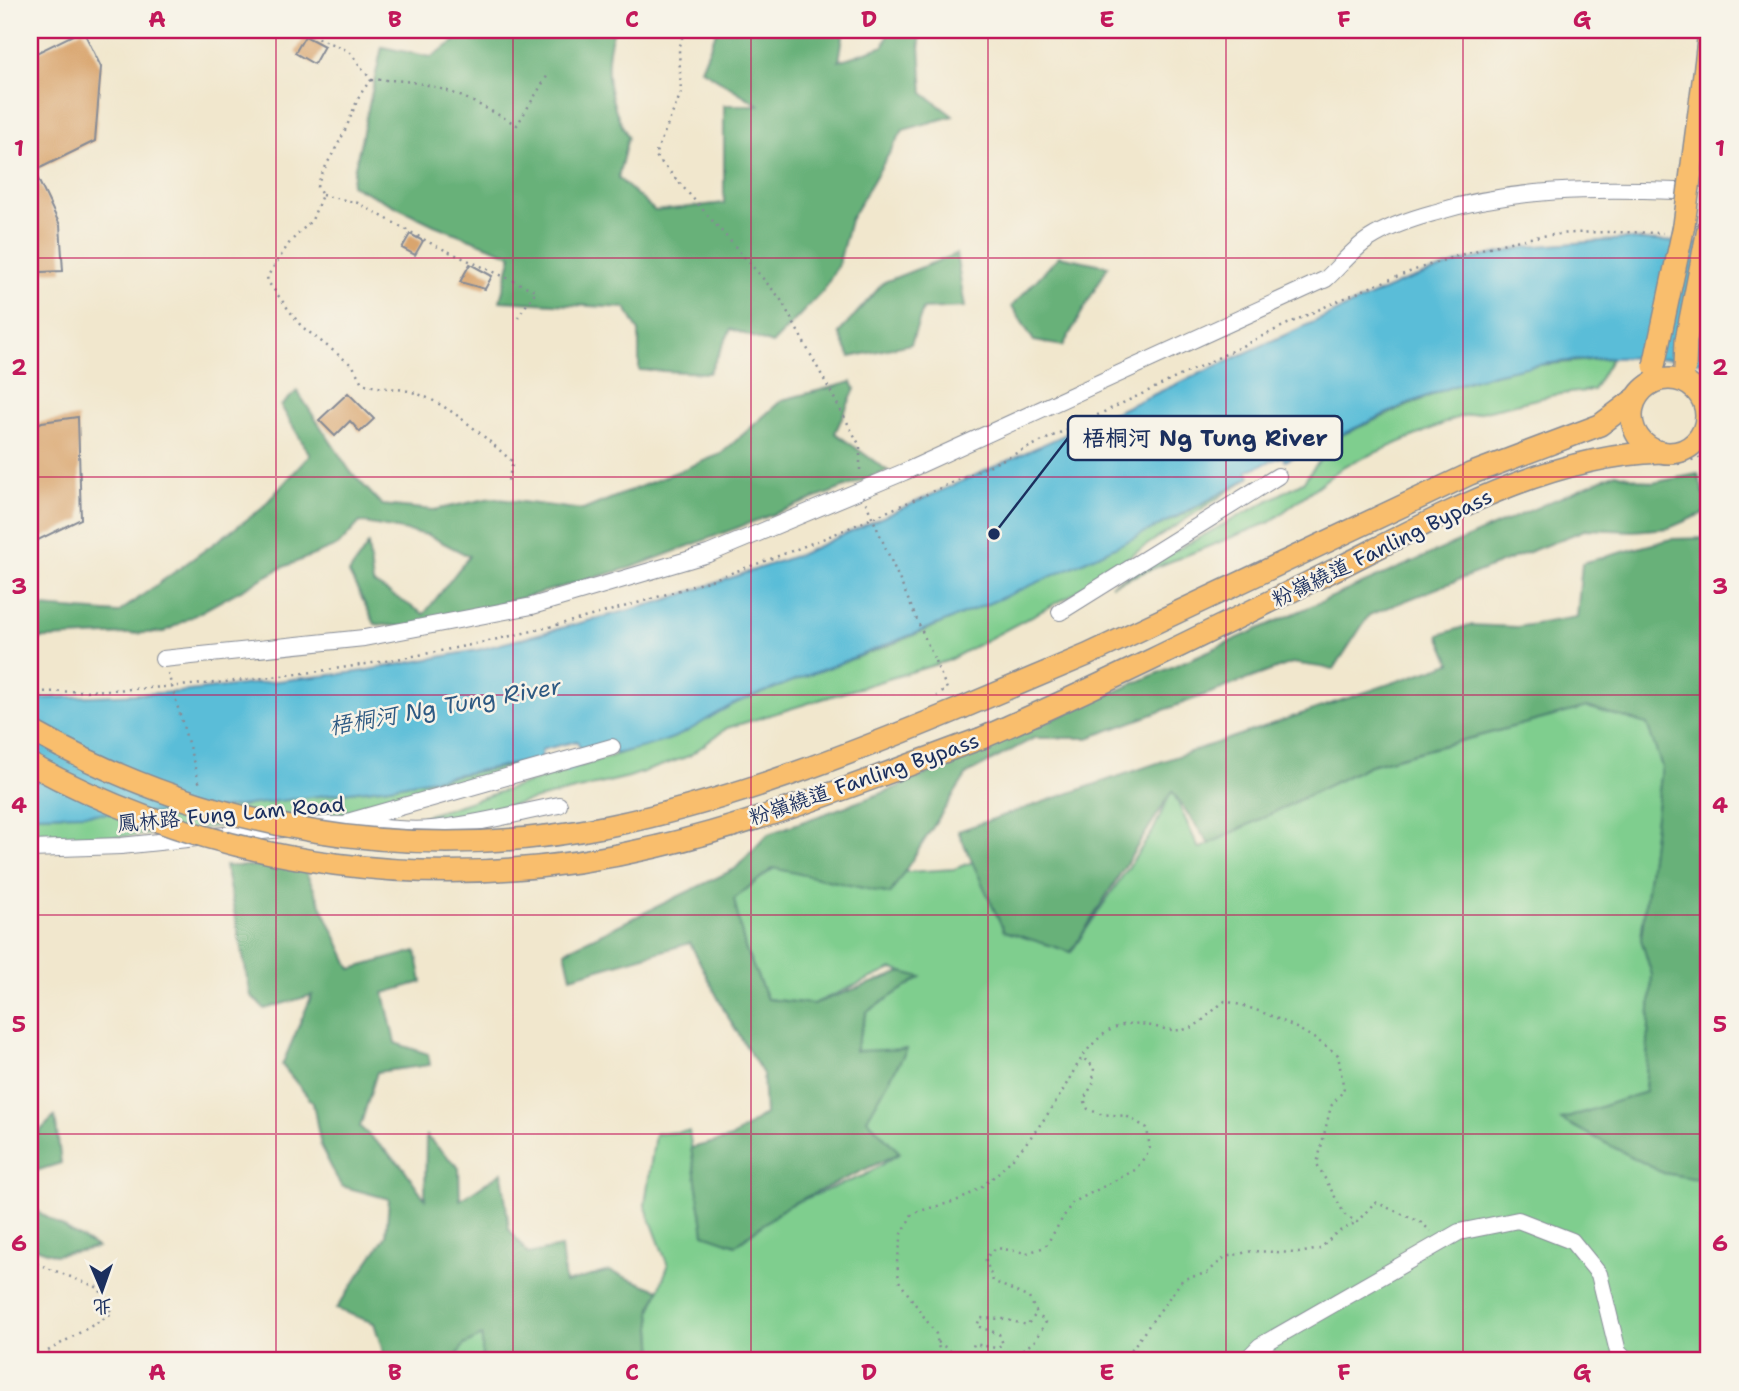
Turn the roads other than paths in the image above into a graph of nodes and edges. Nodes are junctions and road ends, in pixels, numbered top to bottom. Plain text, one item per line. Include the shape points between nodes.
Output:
1 (1709, 30) edge
2 (1677, 191) tunnel mouth
3 (1709, 223) edge
4 (1687, 376) junction
5 (1639, 394) junction
6 (1662, 453) junction
7 (1278, 476) dead end
8 (1060, 612) dead end
9 (165, 666) road end
10 (30, 730) edge
11 (612, 747) dead end
12 (30, 764) edge
13 (559, 804) dead end
14 (345, 822) junction
15 (30, 849) edge
16 (1245, 1361) edge
17 (1626, 1361) edge

1 - 5 main road, bridge via 1684,225 1654,366
2 - 9 lane via 1597,188 1525,192 1468,202 1398,223 1367,240 1326,279 861,493 708,554 532,606 364,638
3 - 4 main road, bridge via 1688,332
4 - 5 main road via 1663,379
4 - 6 main road via 1705,403 1704,429 1688,448
5 - 6 main road via 1632,415 1636,434 1649,448
5 - 10 main road, 粉嶺繞道 Fanling Bypass, bridge via 1600,425 1470,474 1087,655 921,725 655,815 523,839 379,840 284,827 158,792
6 - 12 main road, 粉嶺繞道 Fanling Bypass, bridge via 1578,462 1481,499 1103,685 982,738 745,821 612,857 472,873 330,866 247,850 176,829 99,799
7 - 8 lane
11 - 14 lane
13 - 14 lane, 鳳林路 Fung Lam Road via 433,829 395,830
14 - 15 lane, 鳳林路 Fung Lam Road via 121,846
16 - 17 lane via 1260,1346 1459,1232 1518,1220 1572,1241 1599,1274 1618,1352

